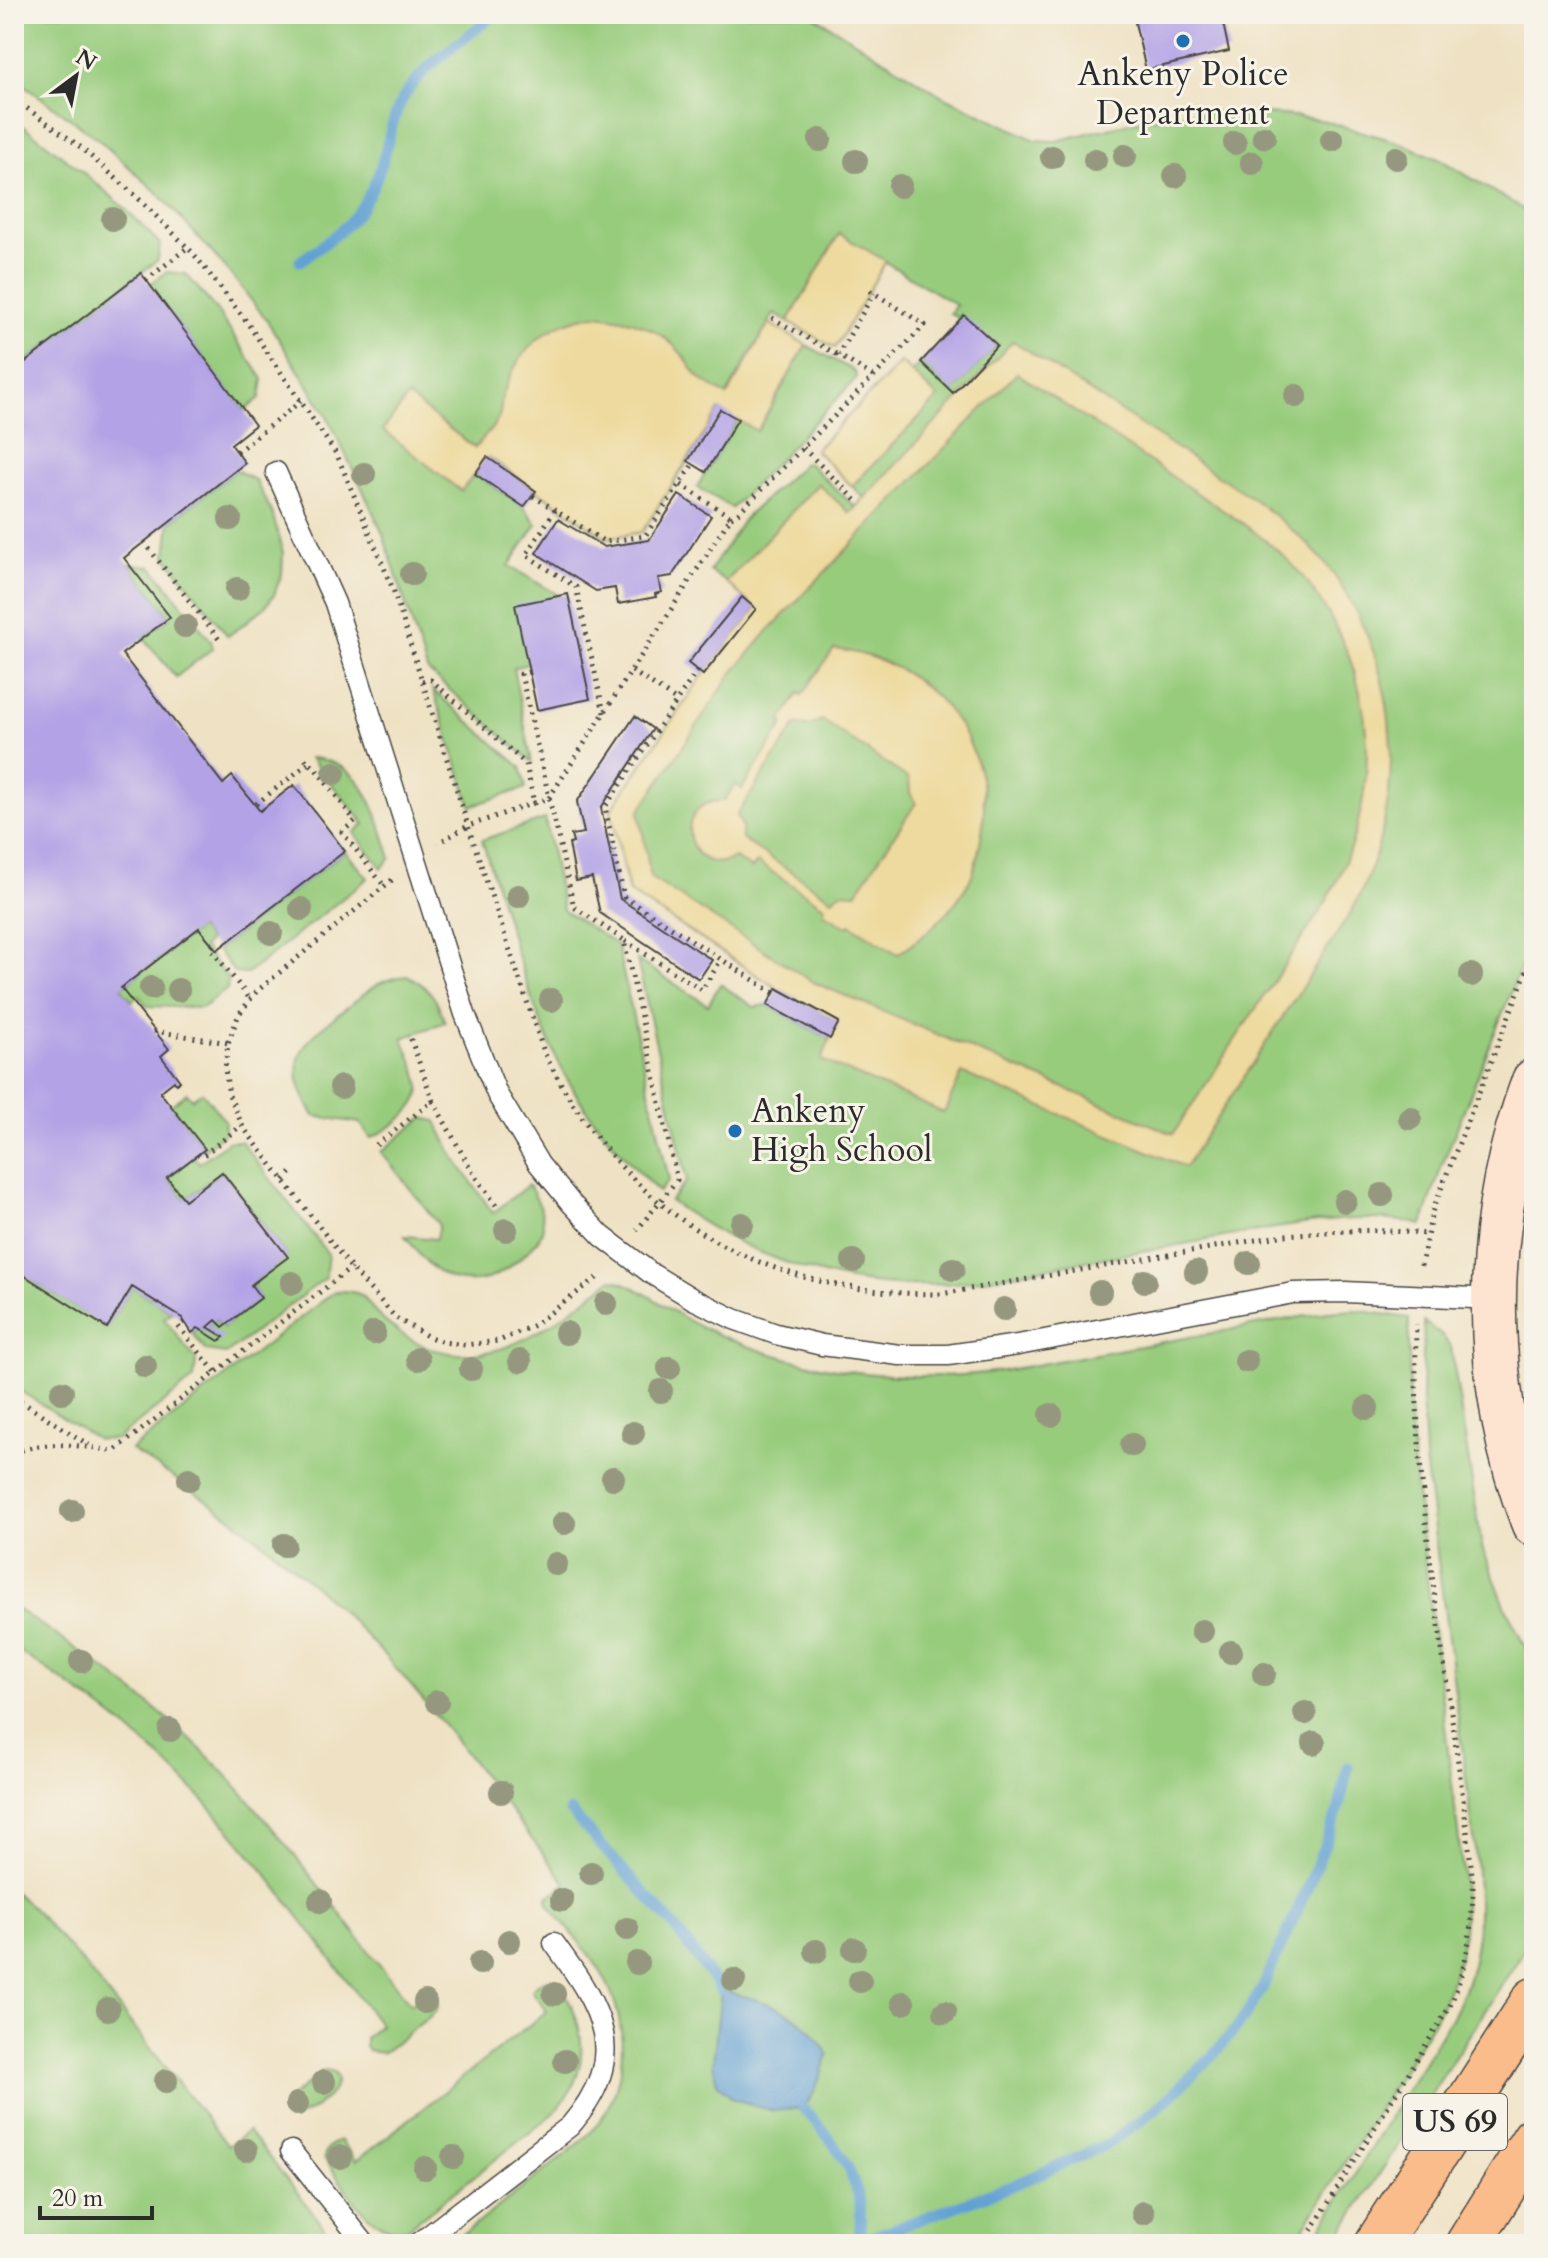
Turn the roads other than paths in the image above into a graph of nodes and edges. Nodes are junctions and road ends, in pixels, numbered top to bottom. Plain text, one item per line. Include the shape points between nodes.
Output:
1 (276, 472) dead end
2 (1534, 1081) edge
3 (1495, 1299) junction
4 (1534, 1524) edge
5 (554, 1943) dead end
6 (1534, 2000) edge
7 (1534, 2139) edge
8 (291, 2151) dead end
9 (365, 2244) edge
10 (418, 2244) edge
11 (1377, 2244) edge
12 (1468, 2244) edge

1 - 3 lane via 335,603 465,1014 497,1094 539,1164 571,1203 602,1236 652,1274 734,1319 776,1334 900,1355 948,1355 1018,1345 1293,1293
2 - 3 street via 1506,1177
3 - 4 street via 1498,1379 1510,1445
5 - 10 lane via 581,1980 602,2023 604,2064 598,2086 570,2126
6 - 11 main road, US 69
7 - 12 main road, US 69
8 - 9 lane

